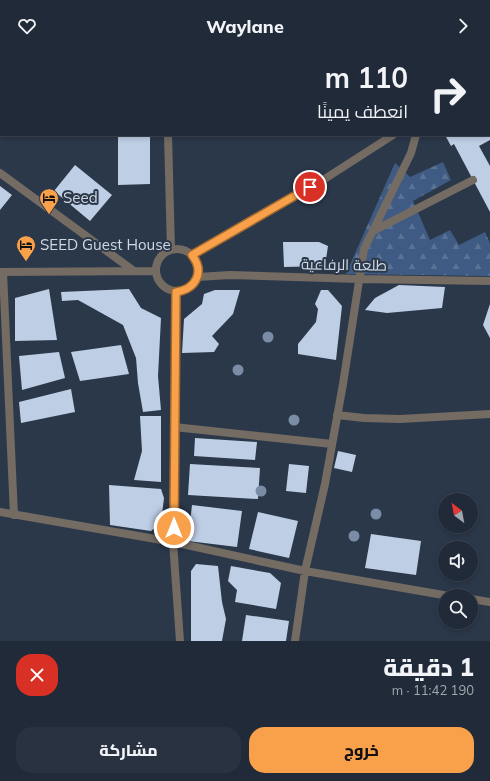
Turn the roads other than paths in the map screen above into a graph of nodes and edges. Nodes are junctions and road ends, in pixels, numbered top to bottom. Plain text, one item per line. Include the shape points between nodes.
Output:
1 (168, 136) edge
2 (391, 136) edge
3 (416, 136) edge
4 (0, 173) edge
5 (473, 180) dead end
6 (373, 231) junction
7 (171, 250) junction
8 (192, 255) junction
9 (156, 271) junction
10 (2, 272) edge
11 (134, 272) junction
12 (197, 277) junction
13 (359, 279) junction
14 (490, 281) edge
15 (176, 292) junction
16 (490, 414) edge
17 (337, 415) junction
18 (174, 427) junction
19 (332, 444) junction
20 (0, 512) edge
21 (14, 515) junction
22 (173, 542) junction
23 (305, 571) junction
24 (438, 594) edge
25 (478, 601) edge
26 (490, 602) edge
27 (180, 641) edge
28 (295, 641) edge

1 - 7 street
2 - 8 street via 323,180
3 - 6 street via 411,153
4 - 11 street
5 - 6 street
6 - 13 street via 364,250
7 - 8 street via 182,250
7 - 9 street via 160,258
8 - 12 street via 198,266
9 - 11 street
9 - 15 street via 160,283
10 - 11 street
10 - 21 street
12 - 13 street, طلعة الرفاعية via 230,275
12 - 15 street via 189,288
13 - 14 street, طلعة الرفاعية
13 - 17 street
15 - 18 street
16 - 17 street via 400,419
17 - 19 street
18 - 19 street
18 - 22 street
19 - 23 street
20 - 21 street
21 - 22 street
22 - 23 street
22 - 27 street
23 - 24 street
23 - 28 street
25 - 26 street

